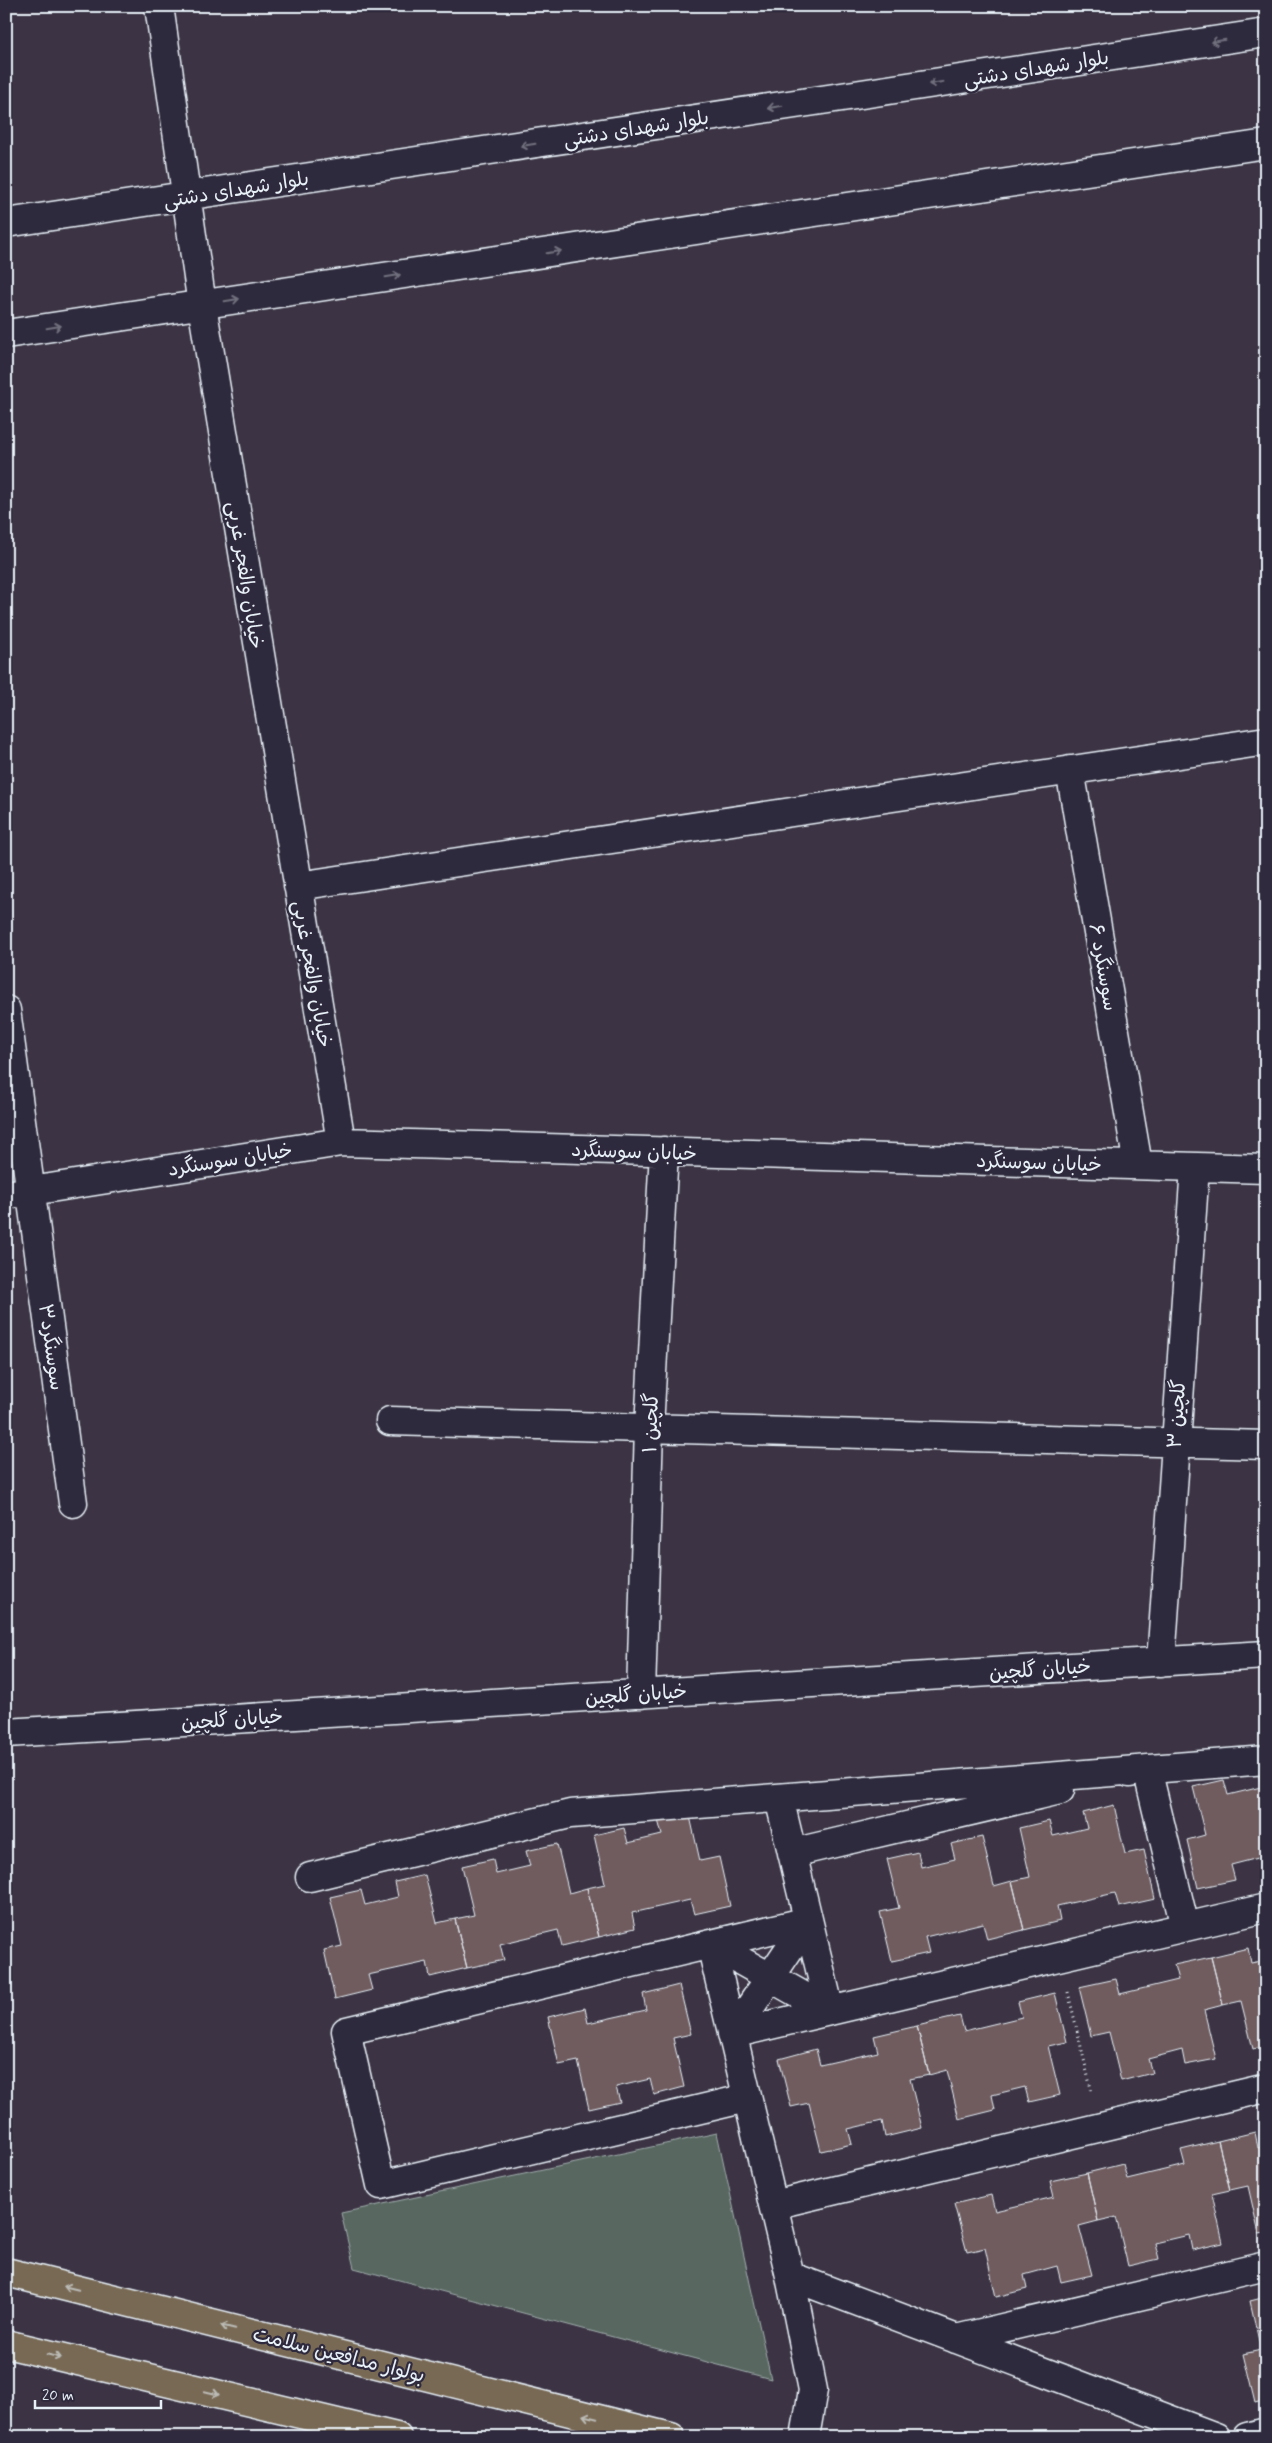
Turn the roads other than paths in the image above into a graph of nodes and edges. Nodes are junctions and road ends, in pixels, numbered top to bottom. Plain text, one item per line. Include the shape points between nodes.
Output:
1 (159, 6) edge
2 (1266, 33) edge
3 (1266, 144) edge
4 (186, 196) junction
5 (6, 223) edge
6 (202, 305) junction
7 (6, 334) edge
8 (1266, 741) edge
9 (1070, 770) junction
10 (298, 886) junction
11 (6, 1010) edge
12 (341, 1142) junction
13 (664, 1152) junction
14 (1138, 1165) junction
15 (1194, 1167) junction
16 (1266, 1169) edge
17 (19, 1193) edge
18 (390, 1421) dead end
19 (650, 1428) junction
20 (1174, 1442) junction
21 (1266, 1445) edge
22 (73, 1503) dead end
23 (1266, 1655) edge
24 (1161, 1662) junction
25 (642, 1694) junction
26 (6, 1733) edge
27 (1266, 1760) edge
28 (1147, 1769) junction
29 (779, 1798) junction
30 (792, 1853) junction
31 (310, 1876) dead end
32 (1266, 1908) edge
33 (808, 1921) junction
34 (1185, 1928) junction
35 (711, 1944) junction
36 (770, 1978) junction
37 (830, 2011) junction
38 (732, 2034) junction
39 (1266, 2088) edge
40 (748, 2098) junction
41 (773, 2205) junction
42 (1266, 2266) edge
43 (6, 2272) edge
44 (790, 2276) junction
45 (956, 2339) junction
46 (6, 2344) edge
47 (1266, 2432) edge
48 (397, 2437) edge
49 (671, 2437) edge
50 (805, 2437) edge
51 (1216, 2437) edge
52 (1247, 2437) edge

1 - 4 street, خیابان والفجر غربی
2 -> 4 street, بلوار شهدای دشتی
6 -> 3 street
4 - 5 street, بلوار شهدای دشتی
4 - 6 street, خیابان والفجر غربی
7 -> 6 street
6 - 10 street, خیابان والفجر غربی
8 - 9 street
9 - 10 street
9 - 14 street, سوسنگرد ۶
10 - 12 street, خیابان والفجر غربی
11 - 17 street, سوسنگرد۳
12 - 13 street, خیابان سوسنگرد
12 - 17 street, خیابان سوسنگرد
13 - 14 street, خیابان سوسنگرد
13 - 19 street, گلچین ۱
14 - 15 street, خیابان سوسنگرد
15 - 16 street, خیابان سوسنگرد
15 - 20 street, گلچین ۳
17 - 22 street, سوسنگرد۳
18 - 19 street
19 - 20 street
19 - 25 street, گلچین ۱
20 - 21 street
20 - 24 street, گلچین ۳
23 - 24 street, خیابان گلچین
24 - 25 street, خیابان گلچین
25 - 26 street, خیابان گلچین
27 - 28 street
28 - 29 street
28 - 30 street
28 - 34 street
29 - 30 street
29 - 31 street via 570,1814
30 - 33 street
32 - 34 street
33 - 35 street
33 - 36 street
33 - 37 street
34 - 37 street
35 - 36 street
35 - 38 street
35 - 40 street via 346,2031 381,2185
36 - 37 street
36 - 38 street
37 - 38 street
38 - 40 street
39 - 41 street
40 - 41 street
41 - 44 street
42 - 45 street
49 -> 43 main road, بولوار مدافعین سلامت
44 - 45 street
44 - 50 street via 813,2390
45 - 51 street
46 -> 48 main road
47 - 52 street

